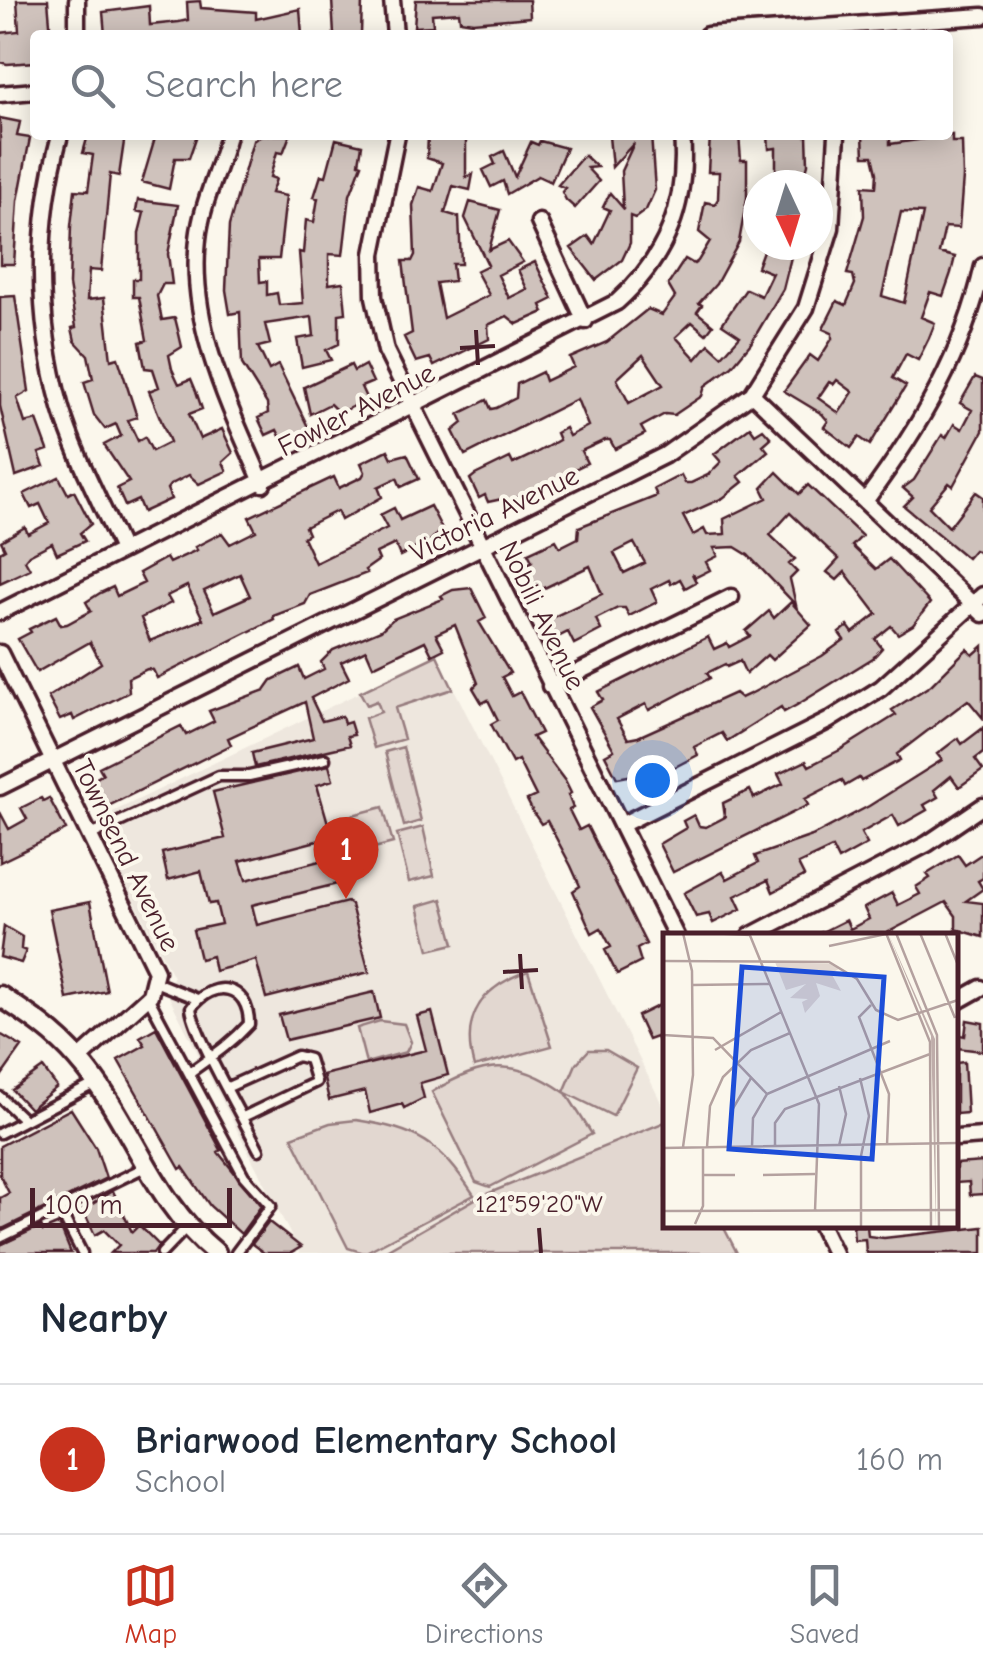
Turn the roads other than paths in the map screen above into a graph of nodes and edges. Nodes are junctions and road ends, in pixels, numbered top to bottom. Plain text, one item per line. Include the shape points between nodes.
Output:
1 (77, 0) edge
2 (392, 0) edge
3 (983, 16) edge
4 (77, 30) edge
5 (395, 30) edge
6 (828, 30) edge
7 (30, 91) edge
8 (0, 94) edge
9 (59, 140) edge
10 (226, 140) edge
11 (396, 140) edge
12 (682, 140) edge
13 (836, 140) edge
14 (539, 222) dead end
15 (983, 266) edge
16 (585, 321) junction
17 (752, 394) junction
18 (412, 408) junction
19 (263, 484) junction
20 (866, 500) junction
21 (481, 547) junction
22 (122, 550) junction
23 (731, 597) dead end
24 (980, 605) edge
25 (0, 612) edge
26 (0, 653) edge
27 (550, 686) junction
28 (325, 759) dead end
29 (54, 760) junction
30 (0, 786) edge
31 (983, 806) edge
32 (621, 825) junction
33 (91, 835) junction
34 (675, 933) edge
35 (756, 933) edge
36 (156, 982) junction
37 (981, 988) edge
38 (0, 996) edge
39 (148, 996) junction
40 (198, 999) junction
41 (958, 1001) edge
42 (213, 1056) junction
43 (79, 1060) junction
44 (189, 1073) junction
45 (96, 1083) junction
46 (228, 1087) junction
47 (0, 1097) edge
48 (243, 1117) junction
49 (24, 1120) junction
50 (0, 1133) edge
51 (983, 1136) edge
52 (958, 1138) edge
53 (259, 1150) dead end
54 (145, 1166) junction
55 (60, 1208) junction
56 (186, 1228) junction
57 (822, 1228) edge
58 (0, 1238) edge
59 (82, 1253) edge
60 (162, 1253) edge
61 (216, 1253) edge
62 (236, 1253) edge
63 (834, 1253) edge

1 - 4 street
2 - 5 street
3 - 6 street
7 - 8 street
9 - 22 street via 42,221 50,358 62,411
10 - 19 street via 201,224 198,295 213,364
11 - 18 street, Nobili Avenue via 373,254 374,298 386,352
12 - 16 street, Fowler Avenue via 680,201 667,243 641,280
13 - 17 street, Victoria Avenue via 838,175 822,266 806,308
14 - 16 street
15 - 20 street via 945,378
16 - 18 street, Fowler Avenue
17 - 20 street
17 - 21 street, Victoria Avenue via 665,455
18 - 19 street, Fowler Avenue
18 - 21 street, Nobili Avenue
19 - 22 street, Fowler Avenue
20 - 24 street
21 - 27 street, Nobili Avenue
21 - 29 street, Victoria Avenue
22 - 25 street, Fowler Avenue
23 - 27 street
24 - 32 street via 881,688
26 - 29 street, Townsend Avenue
27 - 32 street, Nobili Avenue
28 - 33 lane via 219,776
29 - 30 street, Victoria Avenue
29 - 33 street, Townsend Avenue
31 - 35 street via 927,844
32 - 34 street, Nobili Avenue
33 - 36 street, Townsend Avenue via 154,964
36 - 39 street, Townsend Avenue
36 - 40 lane
37 - 41 street
38 - 43 street via 41,1022
39 - 43 street, Townsend Avenue
39 - 44 lane
40 - 42 lane via 190,1008 192,1019
40 - 42 lane via 219,988 238,994 249,1007 249,1024
42 - 44 lane
42 - 46 lane
43 - 45 street
44 - 62 lane via 244,1176 271,1206
45 - 49 lane
45 - 54 street
46 - 48 lane
46 - 48 lane via 298,1056 309,1059 316,1082
47 - 49 lane
48 - 53 lane
49 - 50 lane
51 - 52 street
54 - 55 lane
54 - 56 street
55 - 58 lane
55 - 59 lane
56 - 60 lane
56 - 61 street
57 - 63 street

